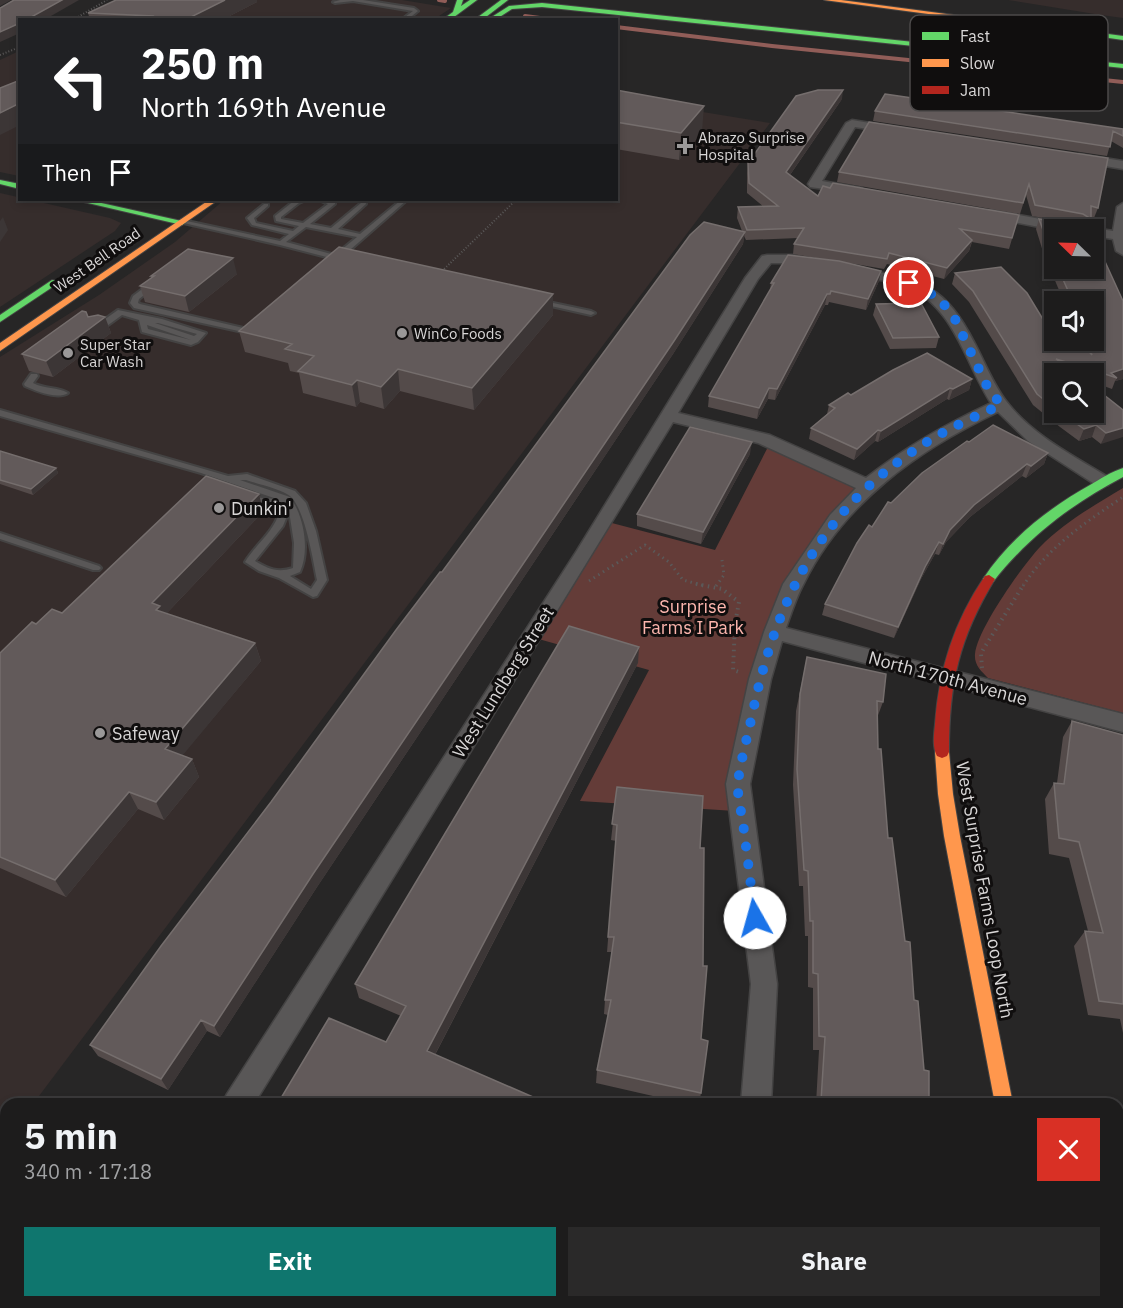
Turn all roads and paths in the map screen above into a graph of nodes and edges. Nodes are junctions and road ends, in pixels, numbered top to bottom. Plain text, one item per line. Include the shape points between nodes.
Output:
1 (107, 0) edge
2 (353, 0) edge
3 (474, 0) edge
4 (505, 0) edge
5 (562, 0) edge
6 (827, 0) edge
7 (927, 0) edge
8 (335, 2) dead end
9 (453, 11) edge
10 (610, 11) junction
11 (944, 15) edge
12 (1028, 15) edge
13 (76, 18) edge
14 (406, 18) edge
15 (480, 18) edge
16 (493, 18) edge
17 (1108, 27) edge
18 (1123, 29) edge
19 (1108, 36) edge
20 (1123, 38) edge
21 (910, 43) edge
22 (18, 48) edge
23 (0, 55) edge
24 (1108, 55) edge
25 (1123, 57) edge
26 (1108, 64) edge
27 (1123, 66) edge
28 (906, 131) edge
29 (1065, 156) edge
30 (1123, 165) edge
31 (0, 182) edge
32 (18, 186) edge
33 (872, 194) edge
34 (84, 201) edge
35 (213, 201) edge
36 (297, 201) edge
37 (326, 201) edge
38 (363, 201) edge
39 (403, 201) edge
40 (515, 201) edge
41 (270, 202) edge
42 (172, 204) dead end
43 (1123, 207) edge
44 (975, 212) edge
45 (154, 216) junction
46 (182, 222) junction
47 (1044, 224) edge
48 (140, 225) dead end
49 (305, 225) junction
50 (333, 230) junction
51 (296, 232) junction
52 (1104, 234) edge
53 (362, 236) junction
54 (1119, 236) junction
55 (281, 243) junction
56 (1123, 251) edge
57 (336, 258) junction
58 (351, 260) edge
59 (440, 273) edge
60 (67, 274) dead end
61 (155, 284) edge
62 (532, 300) edge
63 (591, 313) dead end
64 (1, 318) edge
65 (142, 319) junction
66 (97, 329) edge
67 (252, 332) edge
68 (0, 348) edge
69 (34, 376) edge
70 (64, 393) dead end
71 (1001, 405) junction
72 (0, 413) edge
73 (668, 416) junction
74 (1123, 472) edge
75 (224, 479) junction
76 (1102, 481) junction
77 (868, 486) junction
78 (1123, 497) edge
79 (0, 536) edge
80 (722, 560) dead end
81 (96, 568) dead end
82 (283, 576) junction
83 (568, 580) junction
84 (716, 586) junction
85 (774, 632) junction
86 (991, 673) dead end
87 (946, 677) junction
88 (760, 679) junction
89 (1123, 723) edge
90 (241, 1098) edge
91 (756, 1098) edge
92 (1003, 1098) edge

1 - 13 path
2 - 8 lane
2 - 14 lane via 416,11
3 - 9 main road
4 - 15 main road
5 - 10 main road
6 - 11 main road
7 - 12 main road
10 - 16 main road via 528,5 503,10
10 - 21 main road
17 - 18 main road
19 - 20 main road
22 - 23 path
24 - 25 main road
26 - 27 main road
28 - 33 street via 852,123 814,184
29 - 30 street
31 - 32 main road
34 - 45 main road
35 - 46 main road, West Bell Road
36 - 49 lane via 278,220
37 - 49 lane via 333,203
38 - 50 lane
39 - 53 lane
40 - 59 path
41 - 51 lane via 250,218 254,224
42 - 45 main road, West Bell Road
43 - 54 street
44 - 47 street
45 - 46 main road
45 - 48 main road, West Bell Road
46 - 55 lane
46 - 68 main road, West Bell Road
49 - 50 lane
49 - 51 lane
50 - 53 lane
51 - 55 lane
52 - 54 street
53 - 57 lane
54 - 56 street
55 - 57 lane
57 - 58 lane
60 - 64 main road, West Bell Road
61 - 67 lane via 136,298 137,306
62 - 63 lane
65 - 65 lane via 145,330 193,342 202,333
65 - 66 lane via 120,312
69 - 70 lane via 28,384
71 - 73 street, West Lundberg Street via 987,386 955,319 939,298 909,283 792,259 767,259
71 - 76 street via 1039,441
71 - 77 street via 953,427 904,457
72 - 75 lane
73 - 77 street via 764,439
73 - 83 street, West Lundberg Street
74 - 76 main road, West Surprise Farms Loop North
75 - 82 lane via 292,504 300,561 297,570
75 - 82 lane via 225,486 244,499 281,502 285,510 282,523 255,551 250,562
75 - 82 lane via 247,477 292,494 301,503 322,580 313,594
76 - 87 main road, West Surprise Farms Loop North via 1059,505 993,570 963,622
77 - 85 street via 814,550 793,584
78 - 86 path via 1076,529 1034,569 981,653 982,668
79 - 81 lane
80 - 84 path via 724,575
83 - 84 path via 591,580 645,545 675,569 678,577
83 - 90 street, West Lundberg Street
84 - 88 path via 736,596 739,602 733,670
85 - 87 street, North 170th Avenue
85 - 88 street
87 - 89 street, North 170th Avenue
87 - 92 main road, West Surprise Farms Loop North via 941,724 942,775
88 - 91 street via 738,784 764,984

